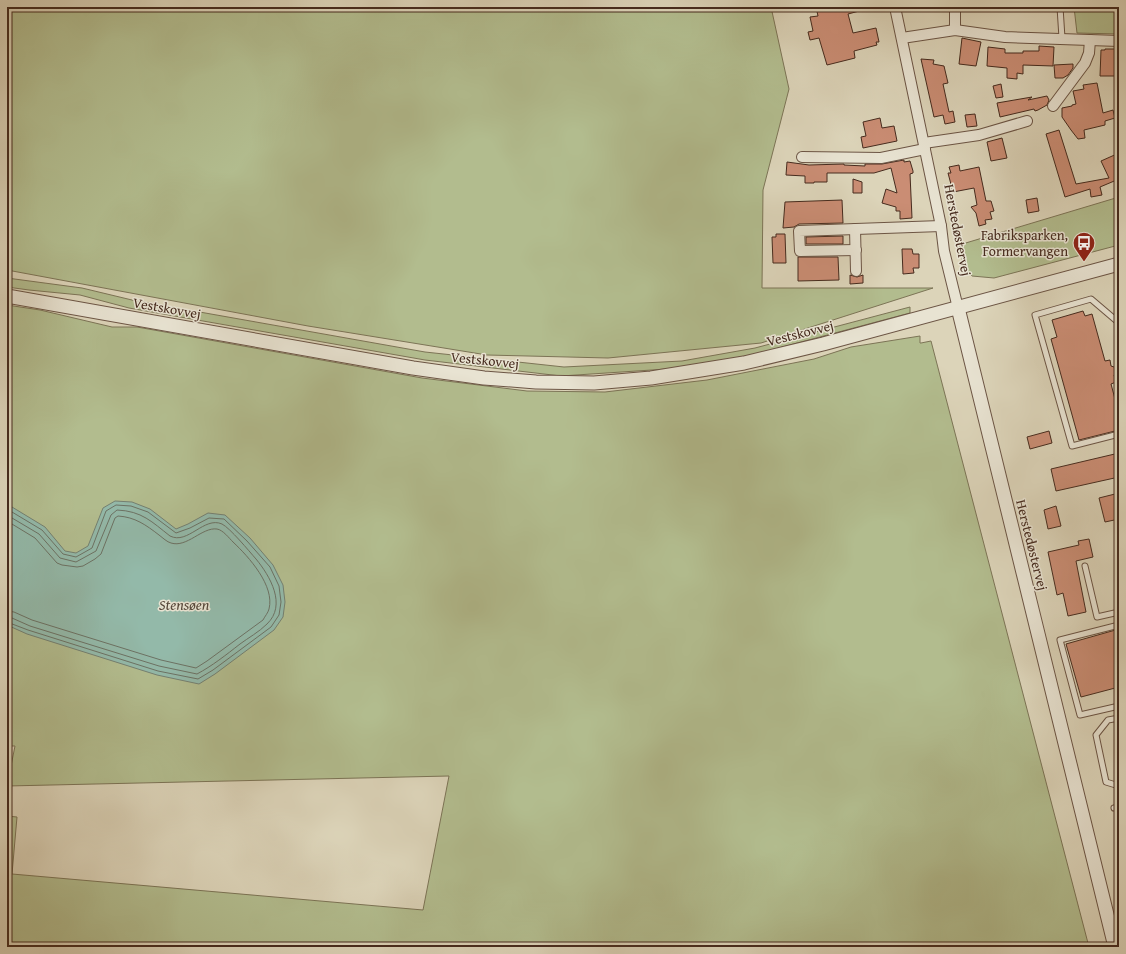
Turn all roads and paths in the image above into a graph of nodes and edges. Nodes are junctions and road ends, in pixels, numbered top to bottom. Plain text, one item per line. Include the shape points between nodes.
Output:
1 (895, 7) edge
2 (955, 7) edge
3 (1060, 7) edge
4 (955, 30) junction
5 (902, 38) junction
6 (1062, 38) junction
7 (1090, 40) junction
8 (1119, 41) edge
9 (1053, 106) dead end
10 (1027, 121) dead end
11 (924, 146) junction
12 (802, 157) dead end
13 (941, 226) junction
14 (855, 229) junction
15 (856, 250) junction
16 (1119, 264) edge
17 (856, 271) dead end
18 (7, 296) edge
19 (958, 308) junction
20 (1119, 323) edge
21 (1119, 434) edge
22 (1086, 566) dead end
23 (1119, 612) edge
24 (1119, 625) edge
25 (1119, 706) edge
26 (1119, 718) edge
27 (1119, 786) edge
28 (1115, 947) edge

1 - 5 street, Herstedøstervej
2 - 4 street
3 - 6 lane
4 - 5 street
4 - 6 street via 1005,37
5 - 11 street, Herstedøstervej
6 - 7 street
7 - 8 street
7 - 9 street via 1085,63
10 - 11 street via 979,135
11 - 12 street via 881,158
11 - 13 street, Herstedøstervej
13 - 14 street
13 - 19 street, Herstedøstervej via 944,251
14 - 15 street
14 - 15 street via 799,231 800,251
15 - 17 street
16 - 19 street, Vestskovvej
18 - 19 street, Vestskovvej via 413,368 484,378 594,383 651,378 744,363
19 - 28 street, Herstedøstervej
20 - 21 lane via 1091,299 1035,315 1072,446
22 - 23 lane via 1097,617
24 - 25 lane via 1060,640 1080,715
26 - 27 lane via 1108,720 1096,735 1106,782

